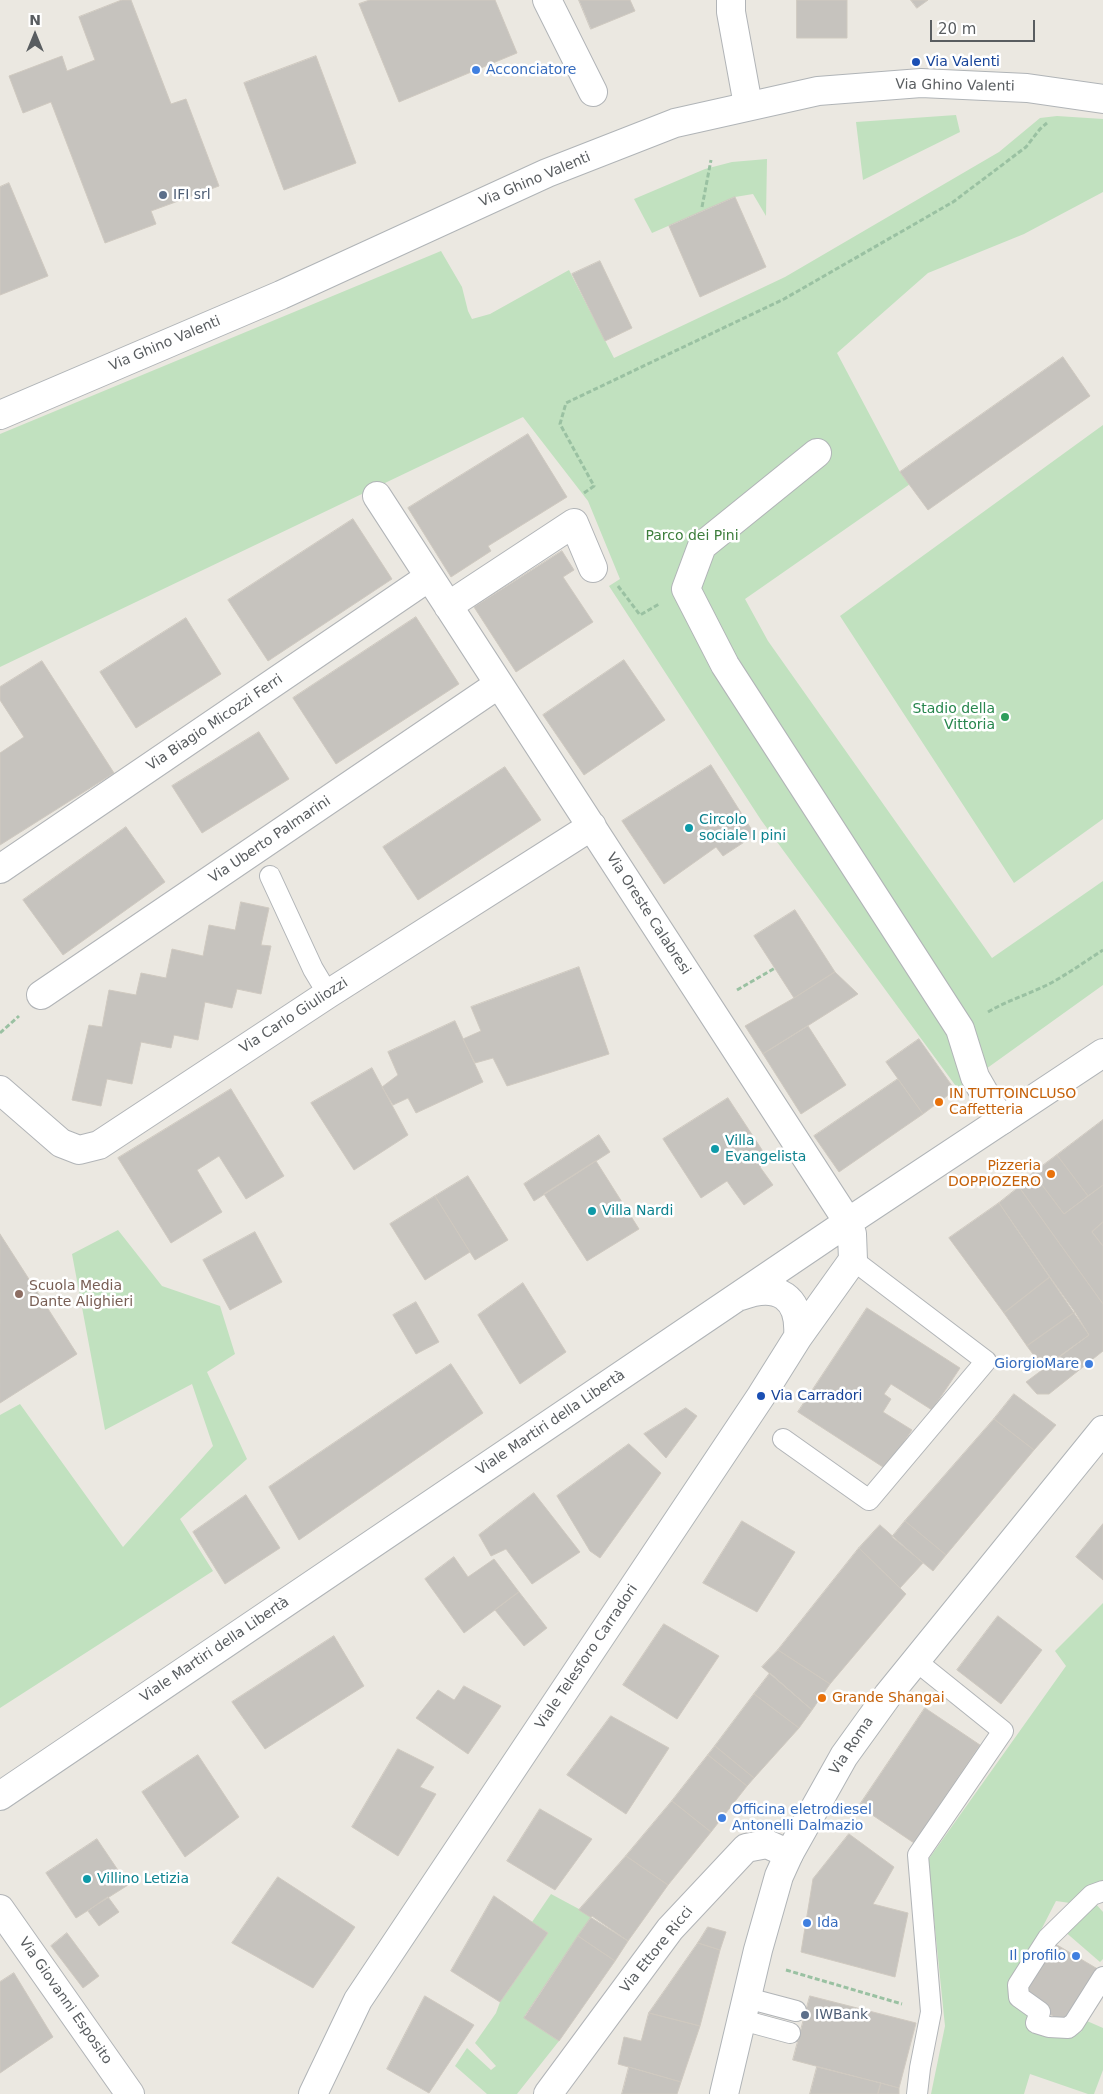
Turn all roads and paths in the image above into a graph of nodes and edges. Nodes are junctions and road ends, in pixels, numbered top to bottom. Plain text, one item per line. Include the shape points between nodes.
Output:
1 (547, 0) edge
2 (731, 0) edge
3 (593, 92) dead end
4 (1103, 99) edge
5 (748, 105) junction
6 (1051, 120) dead end
7 (711, 160) dead end
8 (702, 207) dead end
9 (0, 414) edge
10 (817, 453) dead end
11 (377, 496) dead end
12 (580, 496) dead end
13 (604, 575) joint
14 (429, 576) junction
15 (686, 589) junction
16 (448, 606) junction
17 (499, 684) junction
18 (592, 826) junction
19 (0, 869) edge
20 (270, 876) dead end
21 (1103, 950) edge
22 (775, 968) dead end
23 (735, 992) dead end
24 (328, 994) junction
25 (41, 995) dead end
26 (17, 1017) dead end
27 (960, 1029) junction
28 (0, 1032) edge
29 (1103, 1053) edge
30 (0, 1090) edge
31 (1002, 1120) junction
32 (848, 1222) junction
33 (853, 1260) junction
34 (738, 1297) junction
35 (798, 1337) junction
36 (1103, 1430) edge
37 (783, 1439) dead end
38 (916, 1661) junction
39 (0, 1796) edge
40 (789, 1854) junction
41 (1103, 1891) edge
42 (0, 1909) edge
43 (789, 1970) dead end
44 (1103, 1977) edge
45 (890, 2001) dead end
46 (745, 2009) junction
47 (796, 2011) dead end
48 (790, 2033) dead end
49 (130, 2094) edge
50 (313, 2094) edge
51 (548, 2094) edge
52 (724, 2094) edge
53 (917, 2094) edge

1 - 3 street
2 - 5 street
4 - 5 street, Via Ghino Valenti via 1009,86 921,83 818,91
5 - 9 street, Via Ghino Valenti via 675,123 547,173 281,295
6 - 12 path via 1026,147 953,202 784,299 566,403 560,424 594,486
7 - 8 path
10 - 15 street via 702,546
11 - 14 street, Via Oreste Calabresi
13 - 15 path via 640,615
13 - 16 street via 574,523
14 - 16 street, Via Oreste Calabresi
14 - 19 street, Via Biagio Micozzi Ferri
15 - 27 street via 725,665
16 - 17 street, Via Oreste Calabresi
17 - 18 street, Via Oreste Calabresi
17 - 25 street, Via Uberto Palmarini
18 - 24 street, Via Carlo Giuliozzi
18 - 32 street, Via Oreste Calabresi
20 - 24 lane
21 - 27 path via 1051,983 1001,1004
22 - 23 path
24 - 30 street, Via Carlo Giuliozzi via 99,1144 79,1150 61,1143
26 - 28 path
27 - 31 street via 975,1077
29 - 31 street, Viale Martiri della Libertà
31 - 32 street, Viale Martiri della Libertà
32 - 33 street
32 - 34 street, Viale Martiri della Libertà
33 - 35 street, Viale Telesforo Carradori
33 - 37 lane via 986,1361 869,1500
34 - 35 street via 755,1290 782,1295 791,1301 799,1323
34 - 39 street, Viale Martiri della Libertà
35 - 50 street, Viale Telesforo Carradori via 762,1396 358,2000
36 - 38 street, Via Roma
38 - 40 street, Via Roma via 844,1756
38 - 53 lane via 1003,1731 918,1855 931,2012
40 - 46 street, Via Roma via 774,1894
40 - 51 street, Via Ettore Ricci via 767,1844 746,1848 670,1930
41 - 44 lane via 1092,1895 1048,1938 1018,1985 1019,1996 1040,2012 1036,2023 1049,2028 1068,2028
42 - 49 street, Via Giovanni Esposito
43 - 45 path
46 - 47 lane
46 - 48 lane
46 - 52 street, Via Roma

